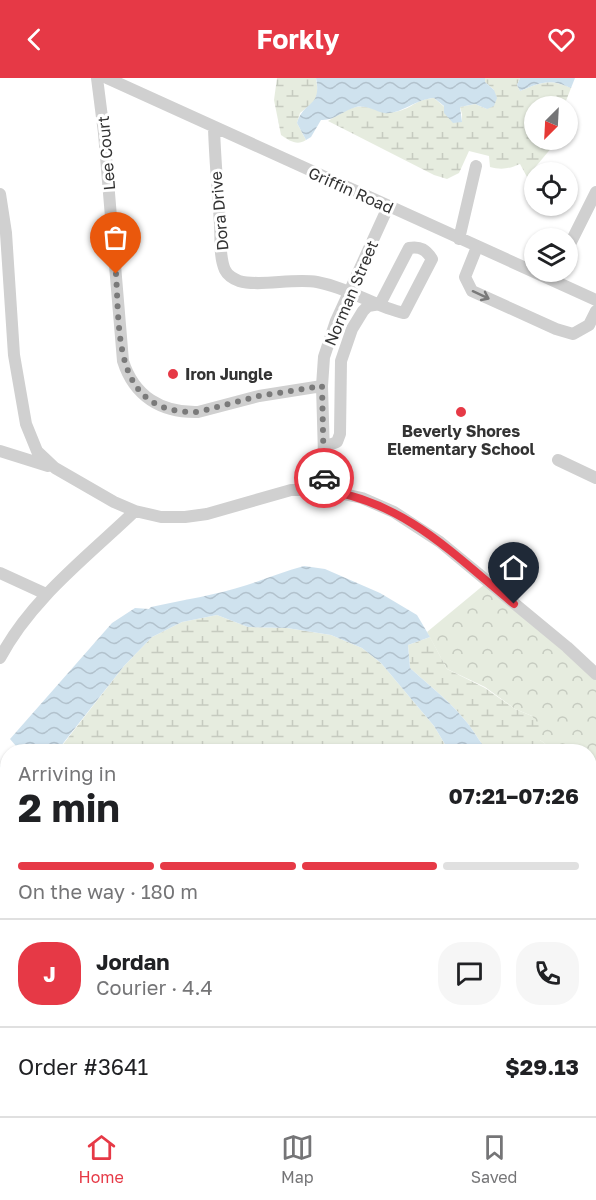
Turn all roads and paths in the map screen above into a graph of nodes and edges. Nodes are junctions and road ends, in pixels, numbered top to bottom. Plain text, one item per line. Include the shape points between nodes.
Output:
1 (97, 78) edge
2 (107, 78) edge
3 (214, 128) junction
4 (476, 166) dead end
5 (596, 192) edge
6 (0, 194) edge
7 (388, 207) junction
8 (578, 228) edge
9 (459, 239) junction
10 (477, 247) junction
11 (524, 264) edge
12 (565, 282) edge
13 (350, 291) junction
14 (596, 300) edge
15 (380, 304) junction
16 (596, 311) edge
17 (322, 386) junction
18 (324, 447) junction
19 (0, 451) edge
20 (558, 460) dead end
21 (55, 468) junction
22 (596, 478) edge
23 (325, 490) junction
24 (135, 511) junction
25 (0, 573) edge
26 (46, 594) junction
27 (0, 658) edge
28 (596, 674) edge

1 - 17 street, Lee Court via 123,361 139,392 166,409 198,412 259,396
2 - 3 street, Griffin Road
3 - 7 street, Griffin Road
3 - 13 street, Dora Drive via 221,248 227,273 241,282 303,280
4 - 9 street
5 - 8 street
6 - 21 street via 15,366 26,424 37,451
7 - 9 street, Griffin Road
7 - 13 street, Norman Street
9 - 10 street, Griffin Road
10 - 11 street, Griffin Road
10 -> 16 street via 465,277 472,291 573,334 590,325
12 - 14 street, Griffin Road
13 - 15 street
13 - 17 street, Norman Street via 327,345
15 - 15 street via 404,314 432,260 427,252 410,248
15 - 18 street via 368,306 352,329 341,361 340,434 337,442
17 - 18 street, Norman Street
18 - 23 street, Norman Street
19 - 21 street
20 - 22 street
21 - 24 street
23 - 24 street via 291,490 185,517
23 - 28 street via 362,498 415,524
24 - 26 street
25 - 26 street
26 - 27 street

